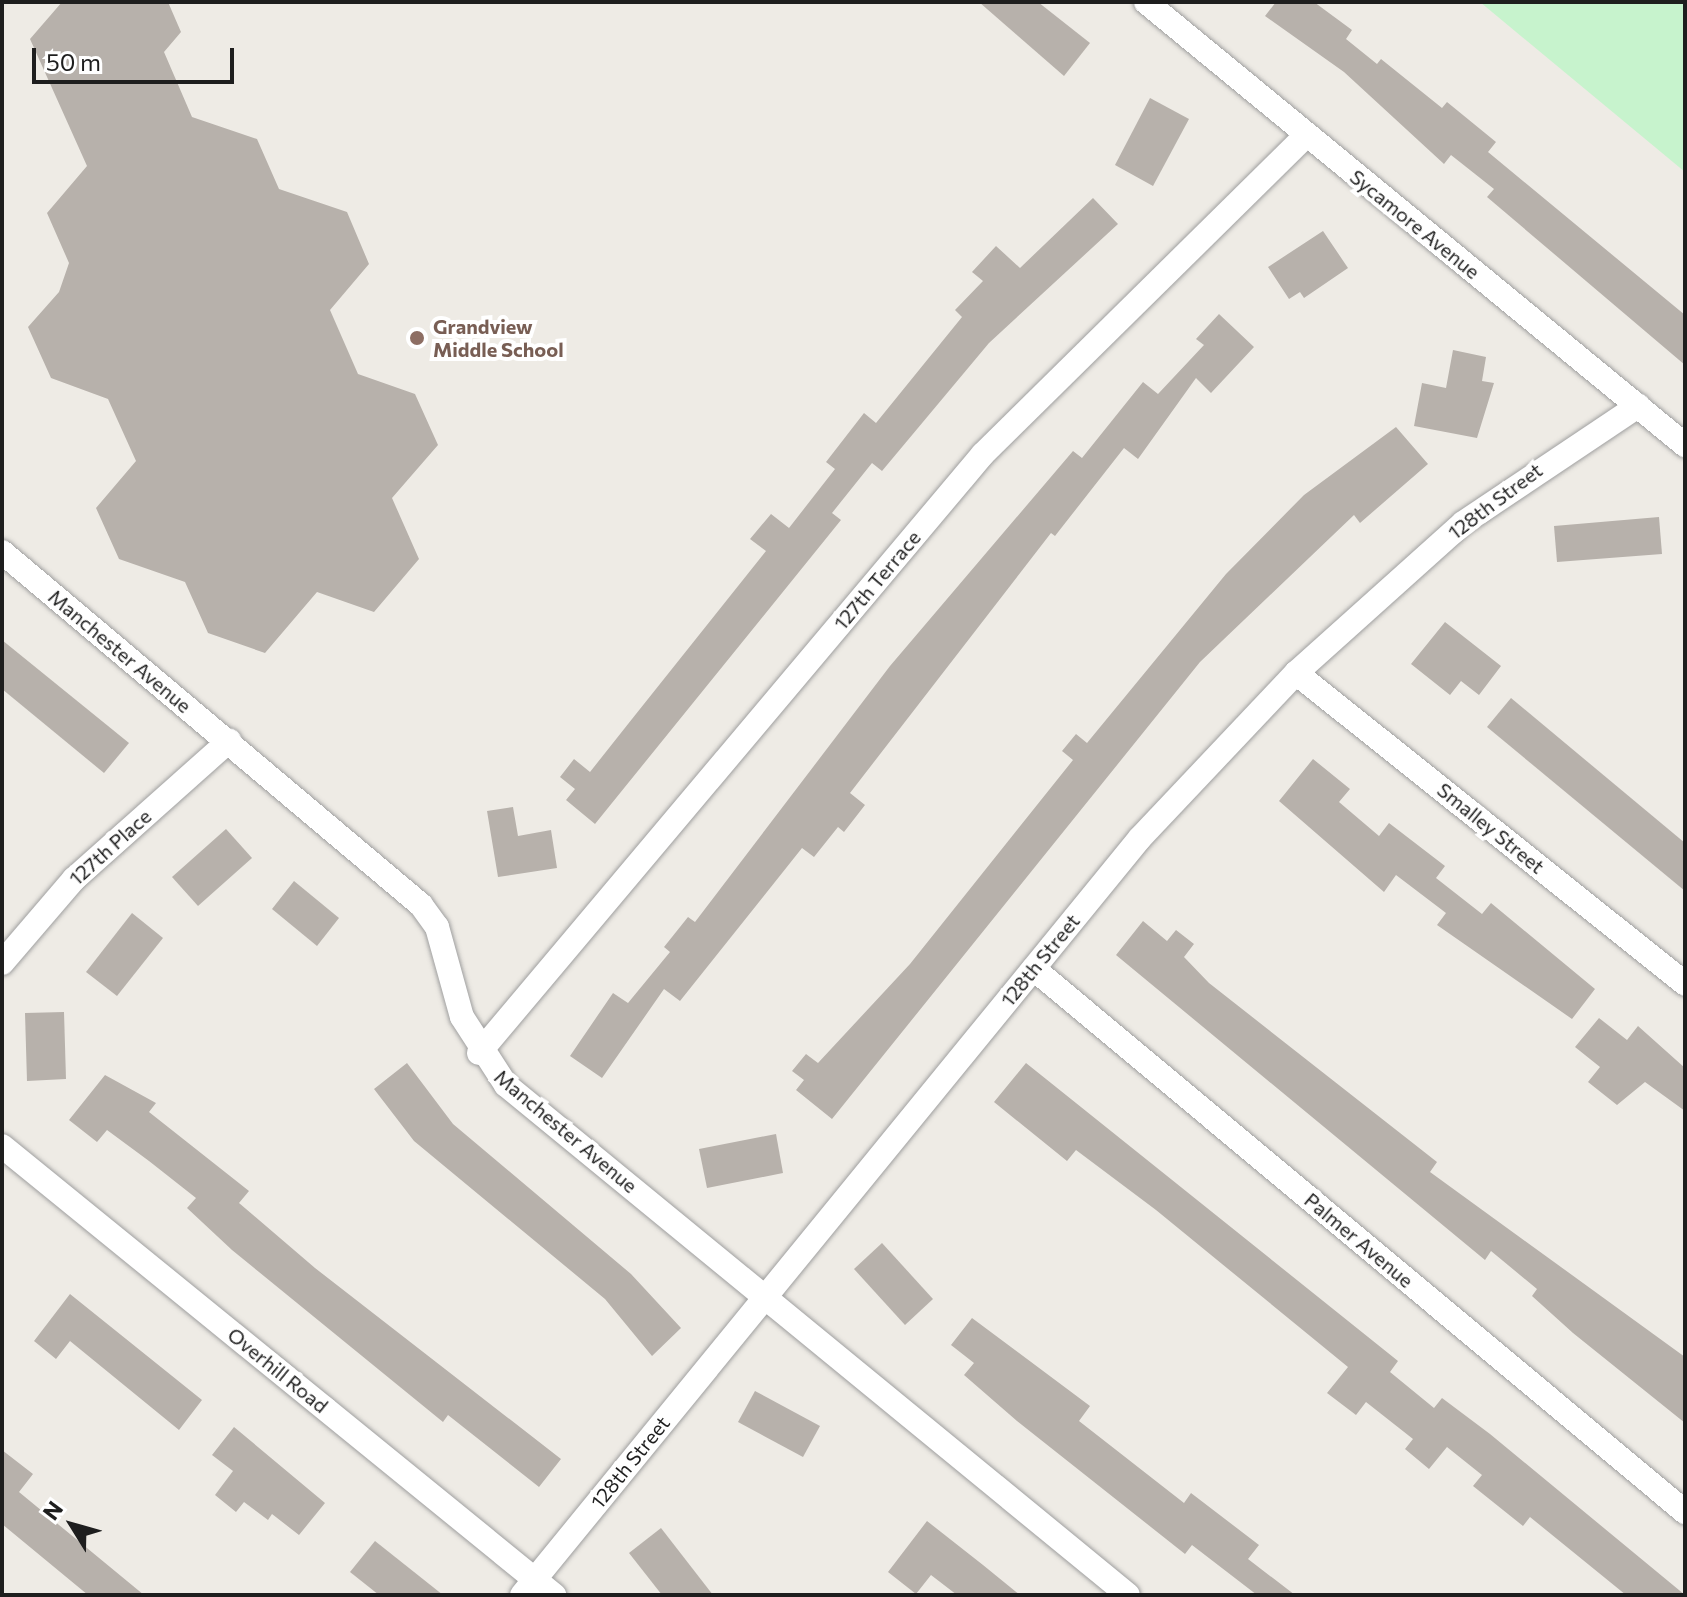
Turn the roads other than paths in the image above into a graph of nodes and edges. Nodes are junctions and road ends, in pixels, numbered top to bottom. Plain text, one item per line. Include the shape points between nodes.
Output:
1 (1146, 2) edge
2 (1307, 135) junction
3 (1638, 406) junction
4 (1685, 445) edge
5 (2, 552) edge
6 (1296, 673) junction
7 (229, 741) junction
8 (2, 963) edge
9 (1034, 969) junction
10 (1685, 984) edge
11 (479, 1053) junction
12 (2, 1146) edge
13 (765, 1297) junction
14 (1685, 1512) edge
15 (528, 1587) edge
16 (554, 1595) edge
17 (1128, 1595) edge

1 - 2 street, Sycamore Avenue
2 - 3 street, Sycamore Avenue
2 - 11 street, 127th Terrace via 983,454
3 - 4 street, Sycamore Avenue
3 - 6 street, 128th Street via 1463,523
5 - 7 street, Manchester Avenue
6 - 9 street, 128th Street via 1140,838
6 - 10 street, Smalley Street
7 - 8 street, 127th Place via 74,879
7 - 11 street, Manchester Avenue via 421,905 437,927
9 - 13 street, 128th Street
9 - 14 street, Palmer Avenue
11 - 13 street, Manchester Avenue via 506,1085
12 - 15 street, Overhill Road
13 - 15 street, 128th Street
13 - 17 street, Manchester Avenue
15 - 16 street, Overhill Road

